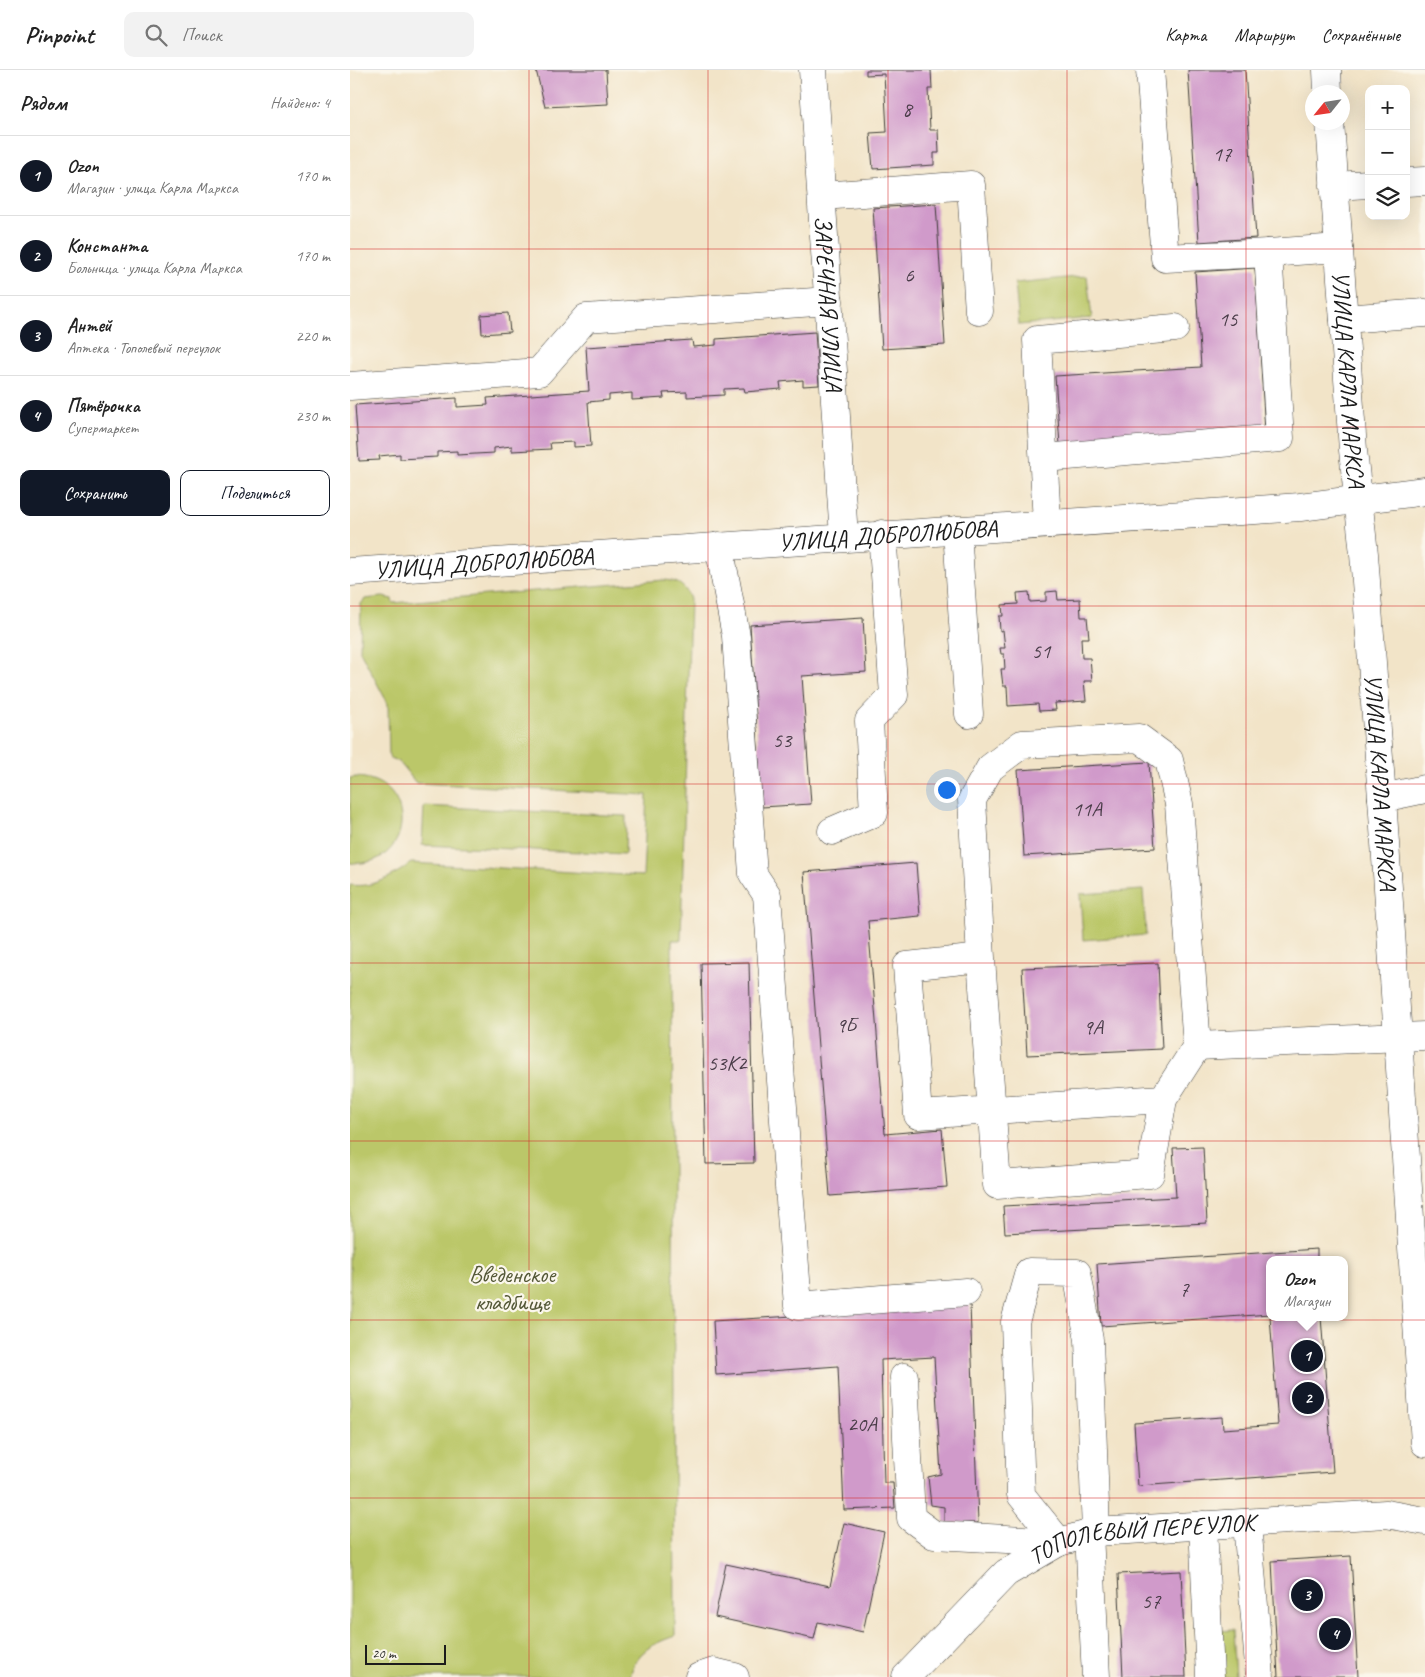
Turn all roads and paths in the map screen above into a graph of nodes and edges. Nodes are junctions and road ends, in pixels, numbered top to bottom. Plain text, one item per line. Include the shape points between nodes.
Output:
1 (813, 70) edge
2 (1150, 70) edge
3 (1327, 70) edge
4 (1328, 85) edge
5 (1330, 130) edge
6 (1425, 181) edge
7 (1410, 182) edge
8 (1365, 184) edge
9 (1334, 186) junction
10 (822, 196) junction
11 (1339, 248) junction
12 (1268, 253) junction
13 (829, 301) junction
14 (979, 310) dead end
15 (1425, 312) edge
16 (1344, 319) junction
17 (1175, 328) dead end
18 (350, 386) edge
19 (1044, 458) junction
20 (1425, 491) edge
21 (1358, 499) junction
22 (1048, 523) junction
23 (957, 530) junction
24 (882, 534) junction
25 (844, 537) junction
26 (719, 546) junction
27 (350, 572) edge
28 (969, 714) dead end
29 (1425, 789) edge
30 (1382, 798) junction
31 (832, 831) dead end
32 (981, 958) junction
33 (1412, 1037) edge
34 (1197, 1046) junction
35 (1164, 1099) junction
36 (992, 1110) junction
37 (1416, 1184) edge
38 (1419, 1272) edge
39 (966, 1292) dead end
40 (904, 1377) dead end
41 (1425, 1443) edge
42 (1425, 1521) edge
43 (1247, 1523) junction
44 (1203, 1524) junction
45 (1092, 1532) junction
46 (1059, 1542) junction
47 (699, 1677) edge
48 (735, 1677) edge
49 (906, 1677) edge
50 (1096, 1677) edge
51 (1210, 1677) edge
52 (1260, 1677) edge

1 - 10 street, ЗАРЕЧНАЯ УЛИЦА
2 - 12 street via 1165,258
3 - 4 street
5 - 9 street, УЛИЦА КАРЛА МАРКСА
6 - 7 street
8 - 9 street
9 - 11 street, УЛИЦА КАРЛА МАРКСА
10 - 13 street, ЗАРЕЧНАЯ УЛИЦА
10 - 14 street via 971,186
11 - 12 street
11 - 16 street, УЛИЦА КАРЛА МАРКСА
12 - 19 street via 1280,438
13 - 18 street via 586,318 539,372
13 - 25 street, ЗАРЕЧНАЯ УЛИЦА
15 - 16 street
16 - 21 street, УЛИЦА КАРЛА МАРКСА
17 - 19 street via 1037,340
19 - 22 street
20 - 21 street, УЛИЦА ДОБРОЛЮБОВА
21 - 22 street, УЛИЦА ДОБРОЛЮБОВА via 1300,506
21 - 30 street, УЛИЦА КАРЛА МАРКСА
22 - 23 street, УЛИЦА ДОБРОЛЮБОВА
23 - 24 street, УЛИЦА ДОБРОЛЮБОВА
23 - 28 street
24 - 25 street, УЛИЦА ДОБРОЛЮБОВА
24 - 31 street via 894,695 869,721 874,813
25 - 26 street, УЛИЦА ДОБРОЛЮБОВА
26 - 27 street, УЛИЦА ДОБРОЛЮБОВА
26 - 39 street via 736,636 752,874 767,895 798,1306
29 - 30 street
30 - 33 street, УЛИЦА КАРЛА МАРКСА
32 - 34 street via 972,800 990,768 1022,744 1139,738 1168,760 1179,804
32 - 36 street
32 - 36 street via 906,966 918,1115
33 - 34 street
33 - 37 street, УЛИЦА КАРЛА МАРКСА
34 - 35 street
35 - 36 street
35 - 36 street via 1150,1174 997,1185
37 - 38 street, УЛИЦА КАРЛА МАРКСА
38 - 41 street, УЛИЦА КАРЛА МАРКСА
40 - 46 street via 911,1518 934,1535
42 - 43 street, ТОПОЛЕВЫЙ ПЕРЕУЛОК via 1386,1514
43 - 44 street, ТОПОЛЕВЫЙ ПЕРЕУЛОК
43 - 52 street
44 - 45 street, ТОПОЛЕВЫЙ ПЕРЕУЛОК
44 - 51 street
45 - 46 street, ТОПОЛЕВЫЙ ПЕРЕУЛОК
45 - 46 street via 1089,1340 1078,1273 1029,1272 1015,1322 1021,1495
45 - 50 street
46 - 49 street, ТОПОЛЕВЫЙ ПЕРЕУЛОК via 1006,1573
47 - 48 street via 714,1672

